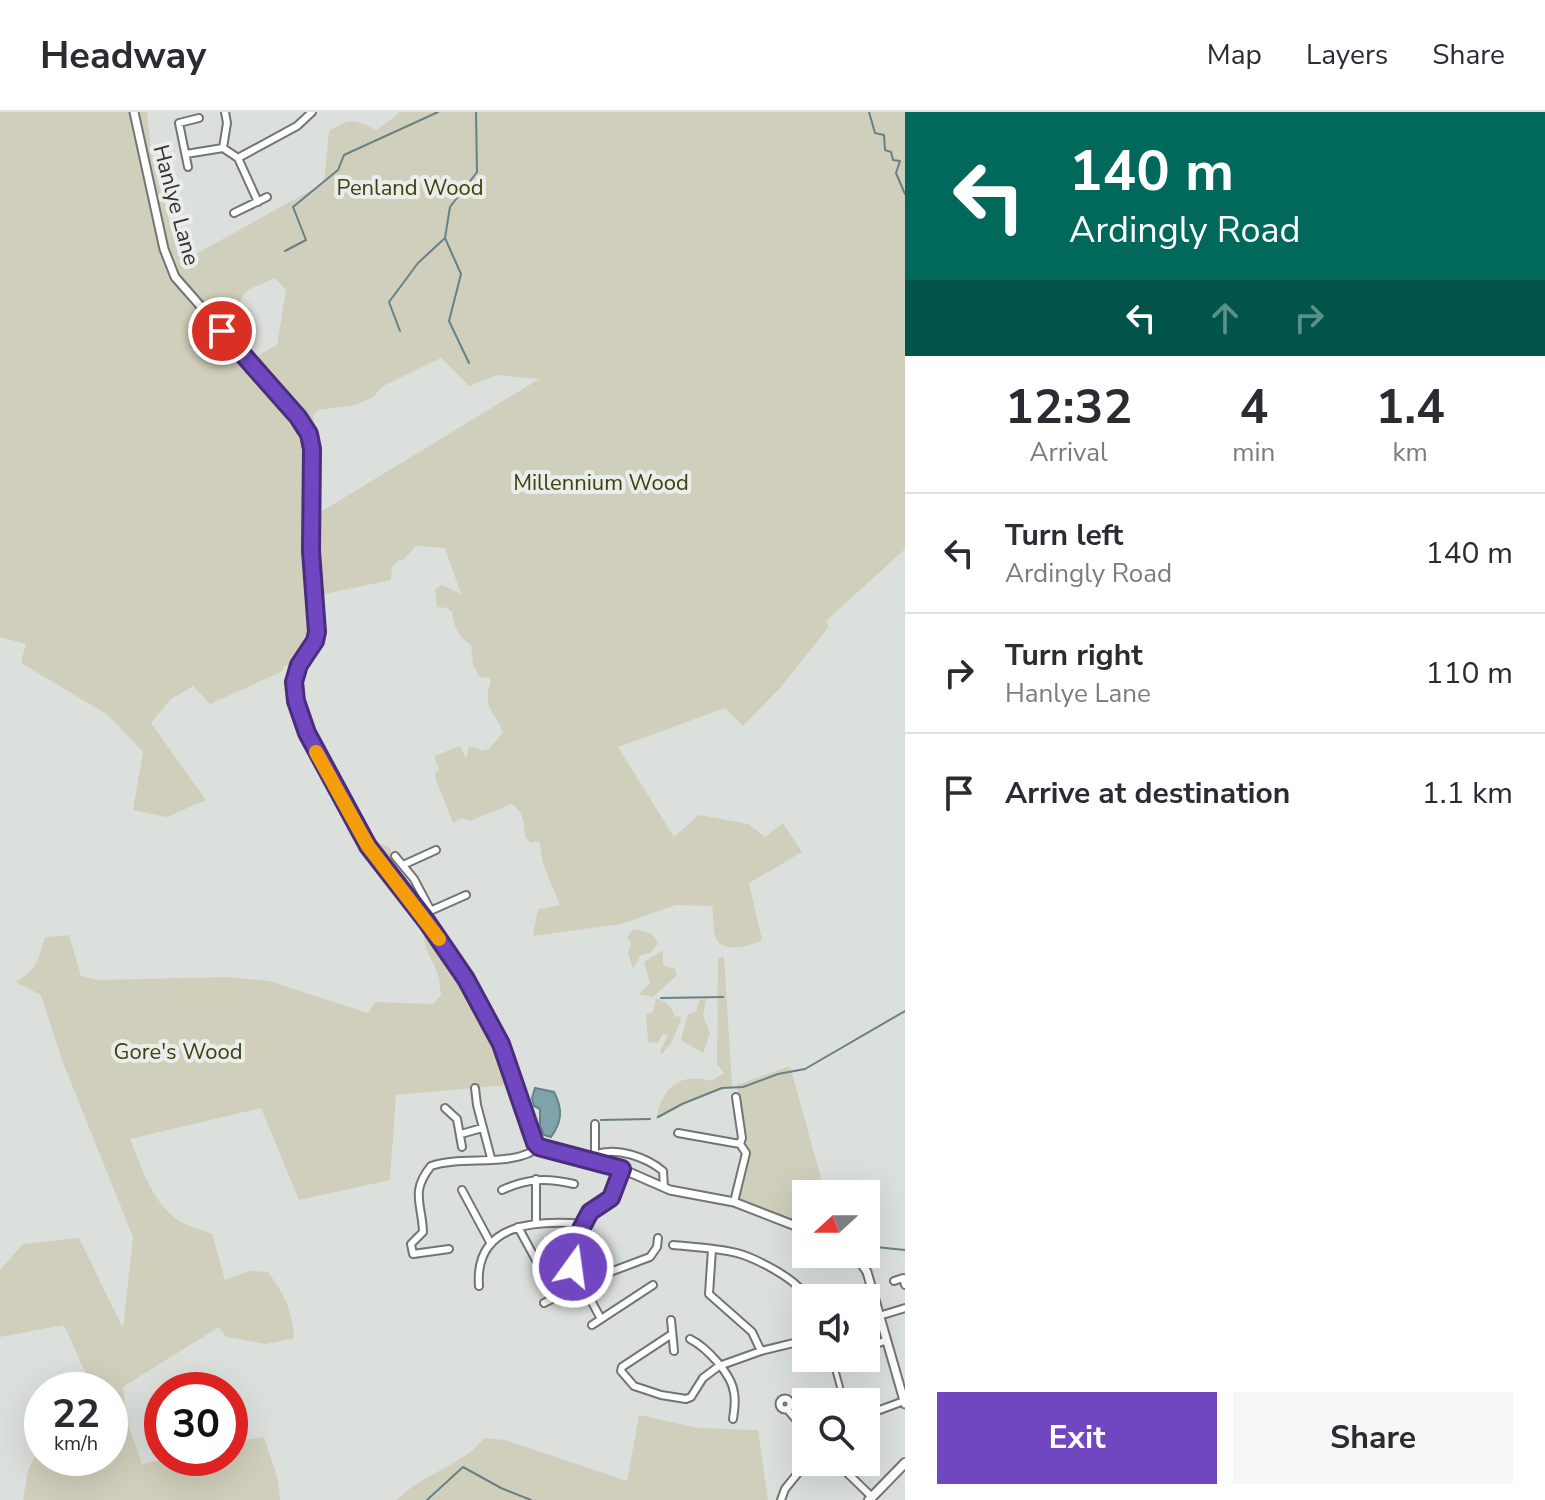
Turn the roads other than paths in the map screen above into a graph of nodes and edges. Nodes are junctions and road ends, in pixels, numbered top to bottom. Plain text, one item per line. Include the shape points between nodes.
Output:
1 (134, 112) edge
2 (225, 112) edge
3 (312, 112) edge
4 (199, 118) dead end
5 (223, 148) junction
6 (186, 154) junction
7 (238, 158) junction
8 (188, 167) dead end
9 (267, 197) dead end
10 (258, 202) junction
11 (234, 213) dead end
12 (436, 850) dead end
13 (395, 856) dead end
14 (403, 865) junction
15 (466, 895) dead end
16 (431, 911) junction
17 (421, 915) junction
18 (475, 1088) dead end
19 (736, 1097) dead end
20 (445, 1108) dead end
21 (595, 1124) dead end
22 (482, 1128) junction
23 (678, 1133) dead end
24 (461, 1134) junction
25 (740, 1144) junction
26 (462, 1147) dead end
27 (539, 1147) junction
28 (491, 1158) junction
29 (595, 1158) junction
30 (622, 1169) junction
31 (536, 1179) junction
32 (574, 1184) dead end
33 (664, 1187) junction
34 (462, 1190) dead end
35 (502, 1190) dead end
36 (734, 1202) junction
37 (536, 1222) junction
38 (584, 1224) junction
39 (792, 1225) edge
40 (518, 1227) junction
41 (658, 1238) dead end
42 (491, 1244) junction
43 (673, 1245) dead end
44 (449, 1249) dead end
45 (712, 1249) junction
46 (536, 1260) dead end
47 (595, 1268) dead end
48 (594, 1278) junction
49 (894, 1281) dead end
50 (582, 1284) junction
51 (796, 1284) edge
52 (653, 1285) dead end
53 (905, 1285) edge
54 (479, 1286) dead end
55 (544, 1303) dead end
56 (905, 1308) edge
57 (880, 1316) edge
58 (601, 1319) junction
59 (671, 1320) dead end
60 (880, 1320) edge
61 (592, 1325) dead end
62 (672, 1334) junction
63 (690, 1339) dead end
64 (885, 1341) junction
65 (792, 1343) edge
66 (880, 1343) edge
67 (674, 1351) dead end
68 (761, 1351) junction
69 (719, 1366) junction
70 (836, 1372) edge
71 (840, 1387) dead end
72 (904, 1403) edge
73 (787, 1409) dead end
74 (880, 1411) edge
75 (792, 1415) edge
76 (733, 1419) dead end
77 (903, 1469) edge
78 (796, 1476) edge
79 (850, 1476) edge
80 (871, 1498) edge
81 (781, 1500) edge

1 - 17 street, Hanlye Lane via 175,277 309,434 317,632 295,674 296,701 316,753 368,846
2 - 5 street
3 - 7 street
4 - 6 street via 179,123
5 - 6 street
5 - 7 street
6 - 8 street
7 - 10 street
9 - 10 street
10 - 11 street
12 - 14 street
13 - 14 street
14 - 16 street
15 - 16 street
16 - 17 street
17 - 27 street, Hanlye Lane via 494,1029 529,1133
18 - 22 street
19 - 25 street
20 - 24 street via 457,1119
21 - 29 street
22 - 24 street
22 - 28 street
23 - 25 street
24 - 26 street
25 - 36 street via 746,1153
27 - 28 street via 520,1157
27 - 29 street
28 - 44 street via 438,1163 419,1183 423,1232 411,1244 413,1254
29 - 30 street
29 - 33 street via 603,1152 622,1153 653,1164 663,1171
30 - 33 street
30 - 38 street via 608,1201 590,1212
31 - 32 street
31 - 35 street
31 - 37 street
33 - 36 street
34 - 42 street
36 - 39 street
37 - 38 street
37 - 40 street
38 - 50 street via 570,1256
40 - 42 street
40 - 46 street
41 - 48 street via 650,1257
42 - 54 street via 481,1260
43 - 45 street
45 - 51 street via 740,1254
45 - 68 street via 709,1294 752,1332
47 - 48 street
48 - 50 street
49 - 53 street via 903,1278
50 - 55 street
50 - 58 street
52 - 58 street
56 - 57 street
58 - 61 street
59 - 62 street
60 - 64 street
62 - 67 street
62 - 69 street via 622,1367 634,1386 681,1400 691,1397
63 - 69 street via 706,1347
64 - 66 street
64 - 72 street
65 - 68 street
68 - 69 street
69 - 76 street via 735,1395
70 - 71 street
72 - 74 street
73 - 75 street
77 - 80 main road
78 - 81 street
79 - 80 street

